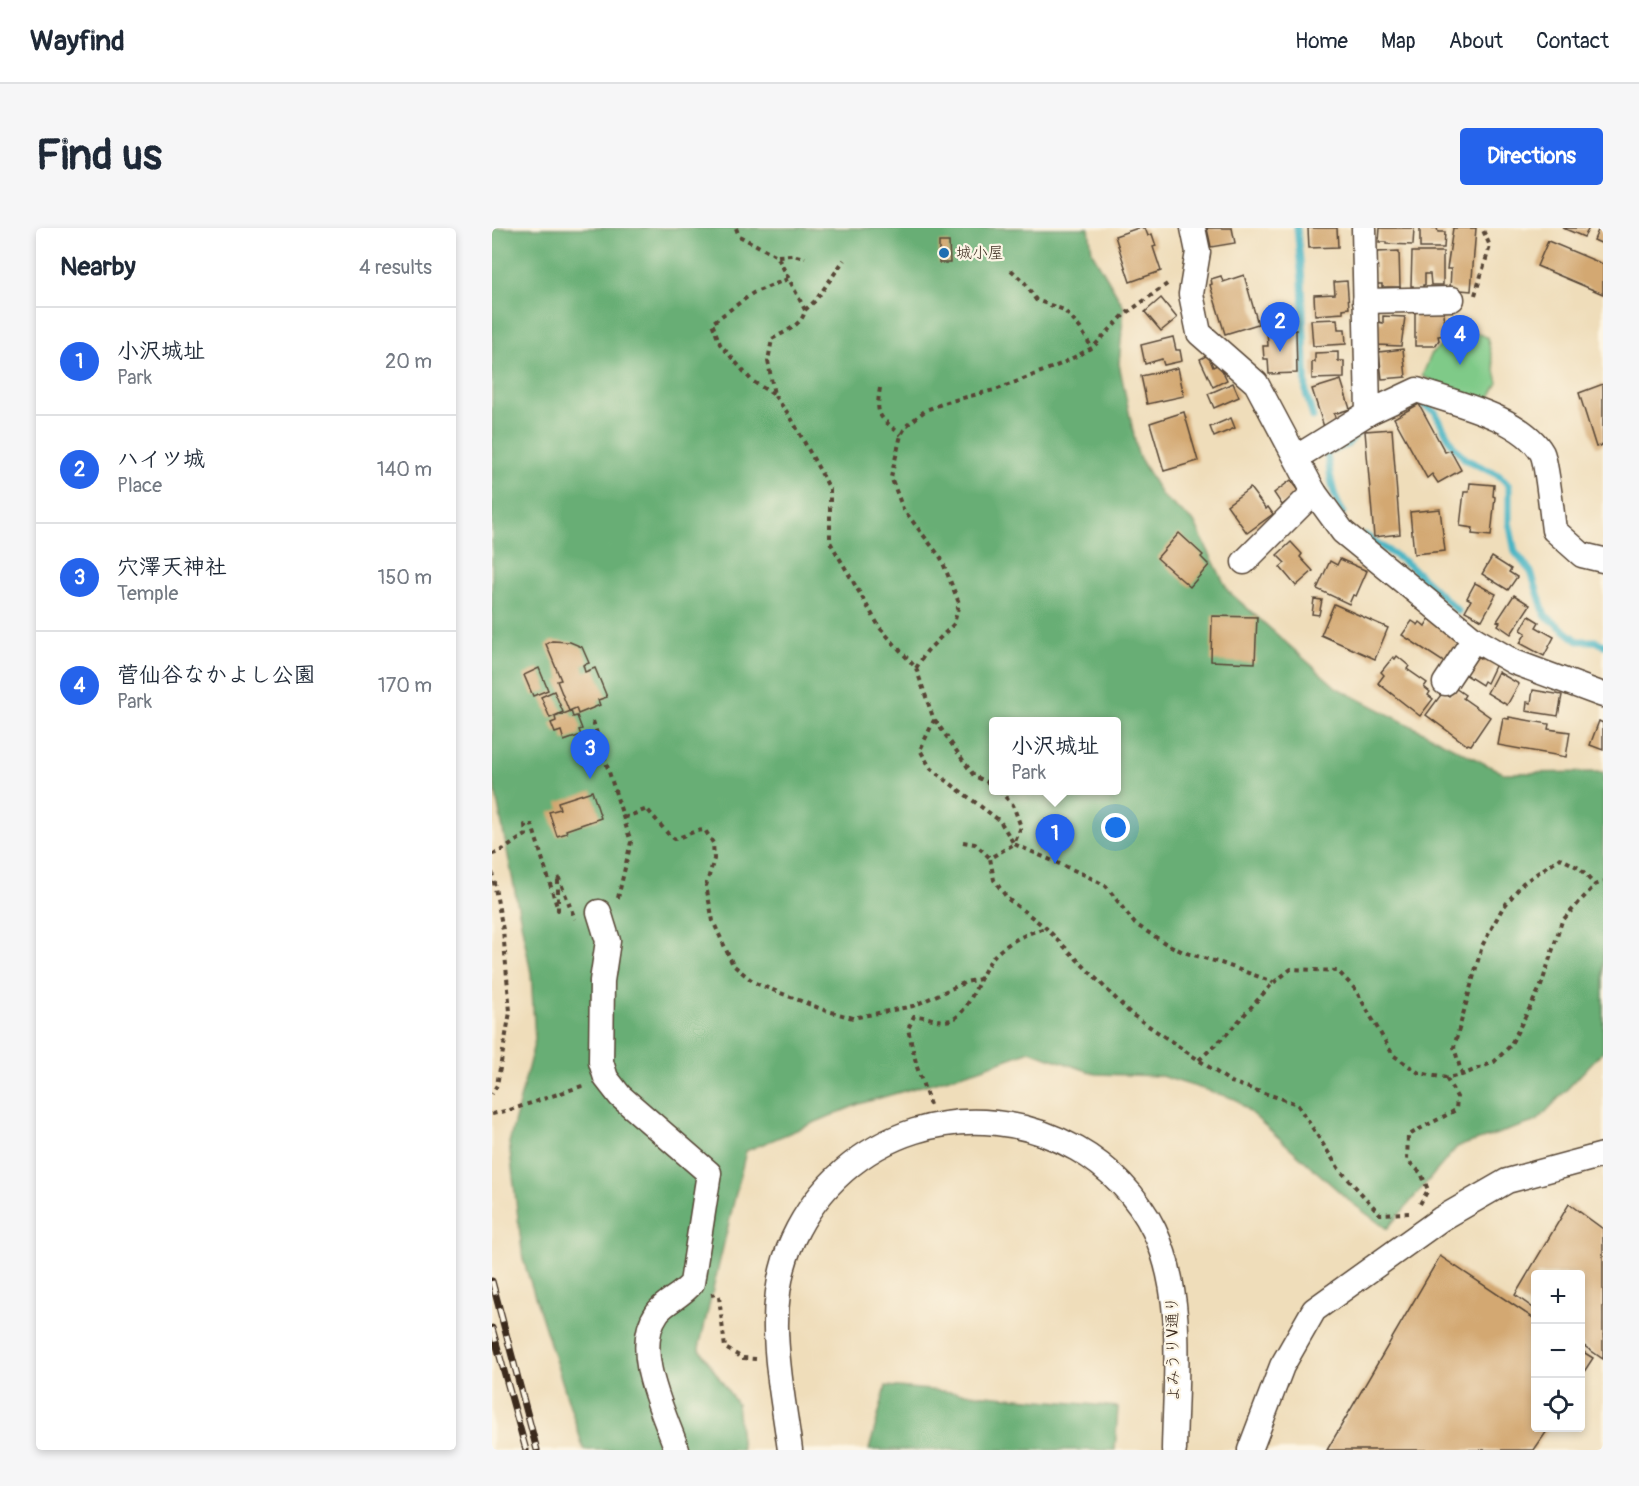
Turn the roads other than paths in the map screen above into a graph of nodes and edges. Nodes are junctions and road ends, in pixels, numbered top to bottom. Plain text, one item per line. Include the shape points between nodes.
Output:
1 (1193, 228) edge
2 (1364, 228) edge
3 (1452, 299) road end
4 (1365, 301) junction
5 (1368, 413) junction
6 (1297, 457) junction
7 (1314, 492) junction
8 (1603, 560) edge
9 (1244, 562) dead end
10 (1474, 639) junction
11 (1445, 683) dead end
12 (1603, 695) edge
13 (599, 912) dead end
14 (1603, 1155) edge
15 (677, 1450) edge
16 (790, 1450) edge
17 (1174, 1450) edge
18 (1250, 1450) edge

1 - 6 street via 1198,252 1191,294 1200,333 1256,383
2 - 4 street
3 - 4 street
4 - 5 street
5 - 6 street
5 - 8 street via 1417,390 1490,415 1524,434 1543,454 1554,530 1582,555
6 - 7 street
7 - 9 street
7 - 10 street via 1342,532
10 - 11 street
10 - 12 street via 1514,662
13 - 15 street via 608,940 602,981 601,1062 606,1078 620,1096 709,1173 692,1283 658,1311 649,1326 646,1349
14 - 18 street via 1508,1181 1441,1219 1314,1310 1282,1366
16 - 17 street, よみうりV通り via 777,1356 776,1314 784,1265 801,1223 829,1184 855,1160 885,1142 945,1124 992,1121 1053,1137 1087,1155 1121,1183 1154,1230 1168,1270 1175,1312

